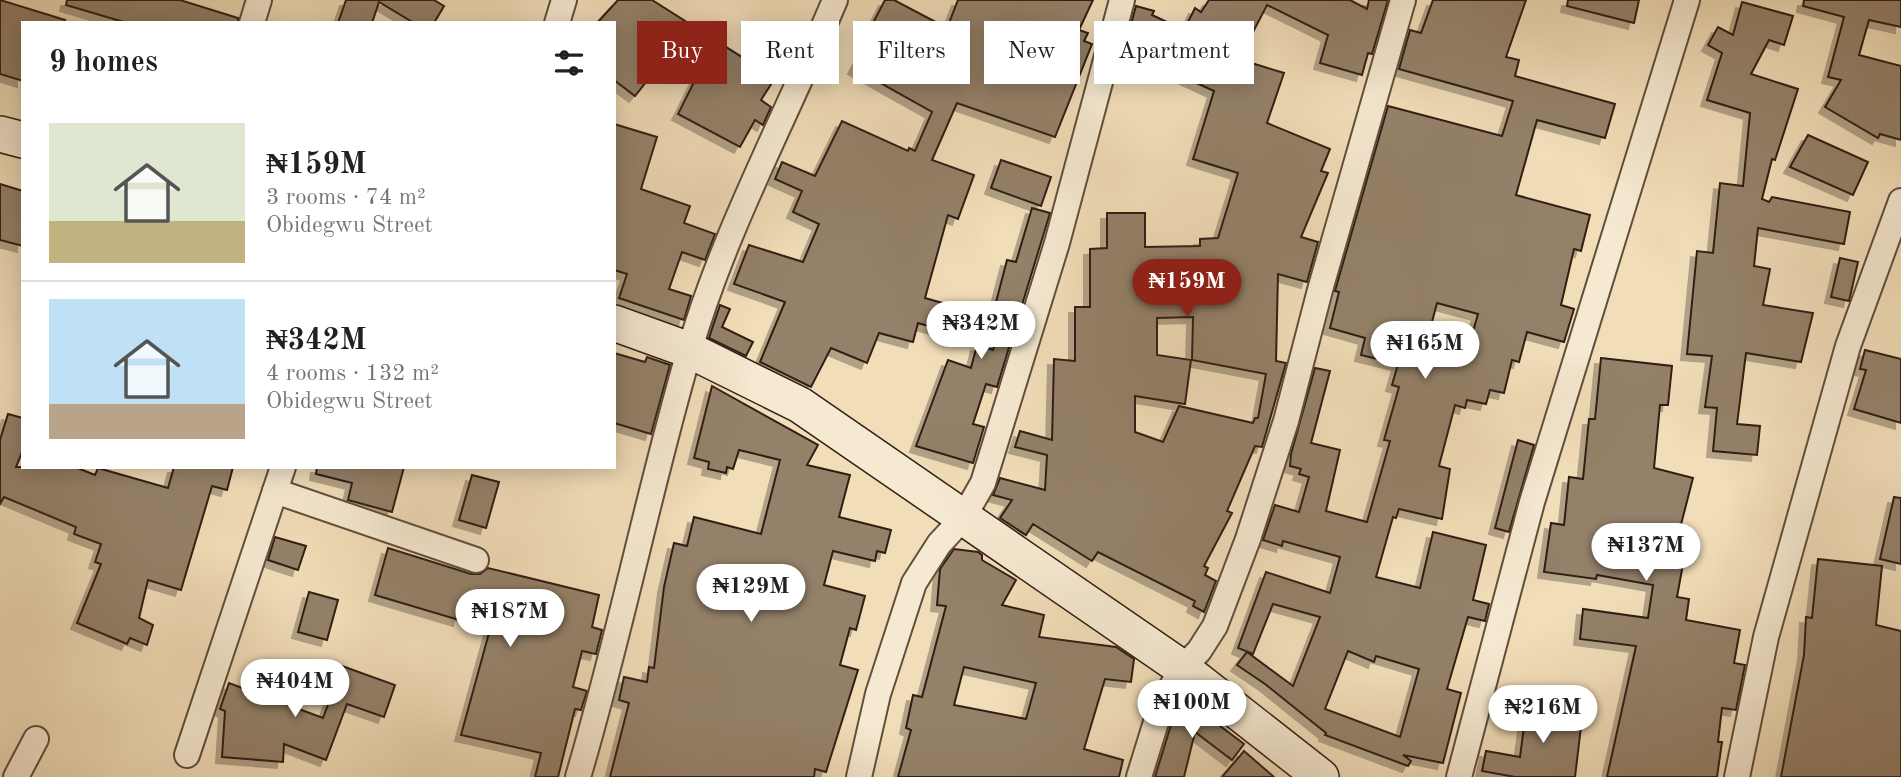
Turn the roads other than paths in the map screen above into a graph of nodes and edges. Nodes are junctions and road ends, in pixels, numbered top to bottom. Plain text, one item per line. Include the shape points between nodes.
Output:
1 (259, 0) edge
2 (564, 0) edge
3 (835, 0) edge
4 (1122, 0) edge
5 (1403, 0) edge
6 (1687, 0) edge
7 (253, 21) edge
8 (558, 21) edge
9 (0, 134) edge
10 (21, 139) edge
11 (1901, 201) edge
12 (616, 324) edge
13 (689, 350) junction
14 (282, 469) edge
15 (275, 491) junction
16 (963, 518) junction
17 (476, 560) dead end
18 (1182, 668) junction
19 (36, 739) dead end
20 (187, 755) dead end
21 (16, 777) edge
22 (578, 777) edge
23 (859, 777) edge
24 (1139, 777) edge
25 (1321, 777) edge
26 (1459, 777) edge
27 (1737, 777) edge

1 - 7 street
2 - 8 street
3 - 13 street via 748,193
4 - 16 street via 1057,243 983,483
5 - 18 street via 1286,421 1248,539 1215,626
6 - 26 street via 1532,502
9 - 10 street
11 - 27 street via 1845,359 1766,638
12 - 13 street
13 - 16 street via 800,405
13 - 22 street via 610,670
14 - 15 street
15 - 17 street
15 - 20 street
16 - 18 street
16 - 23 street via 939,544 914,583 878,694
18 - 24 street via 1161,706
18 - 25 street
19 - 21 street

